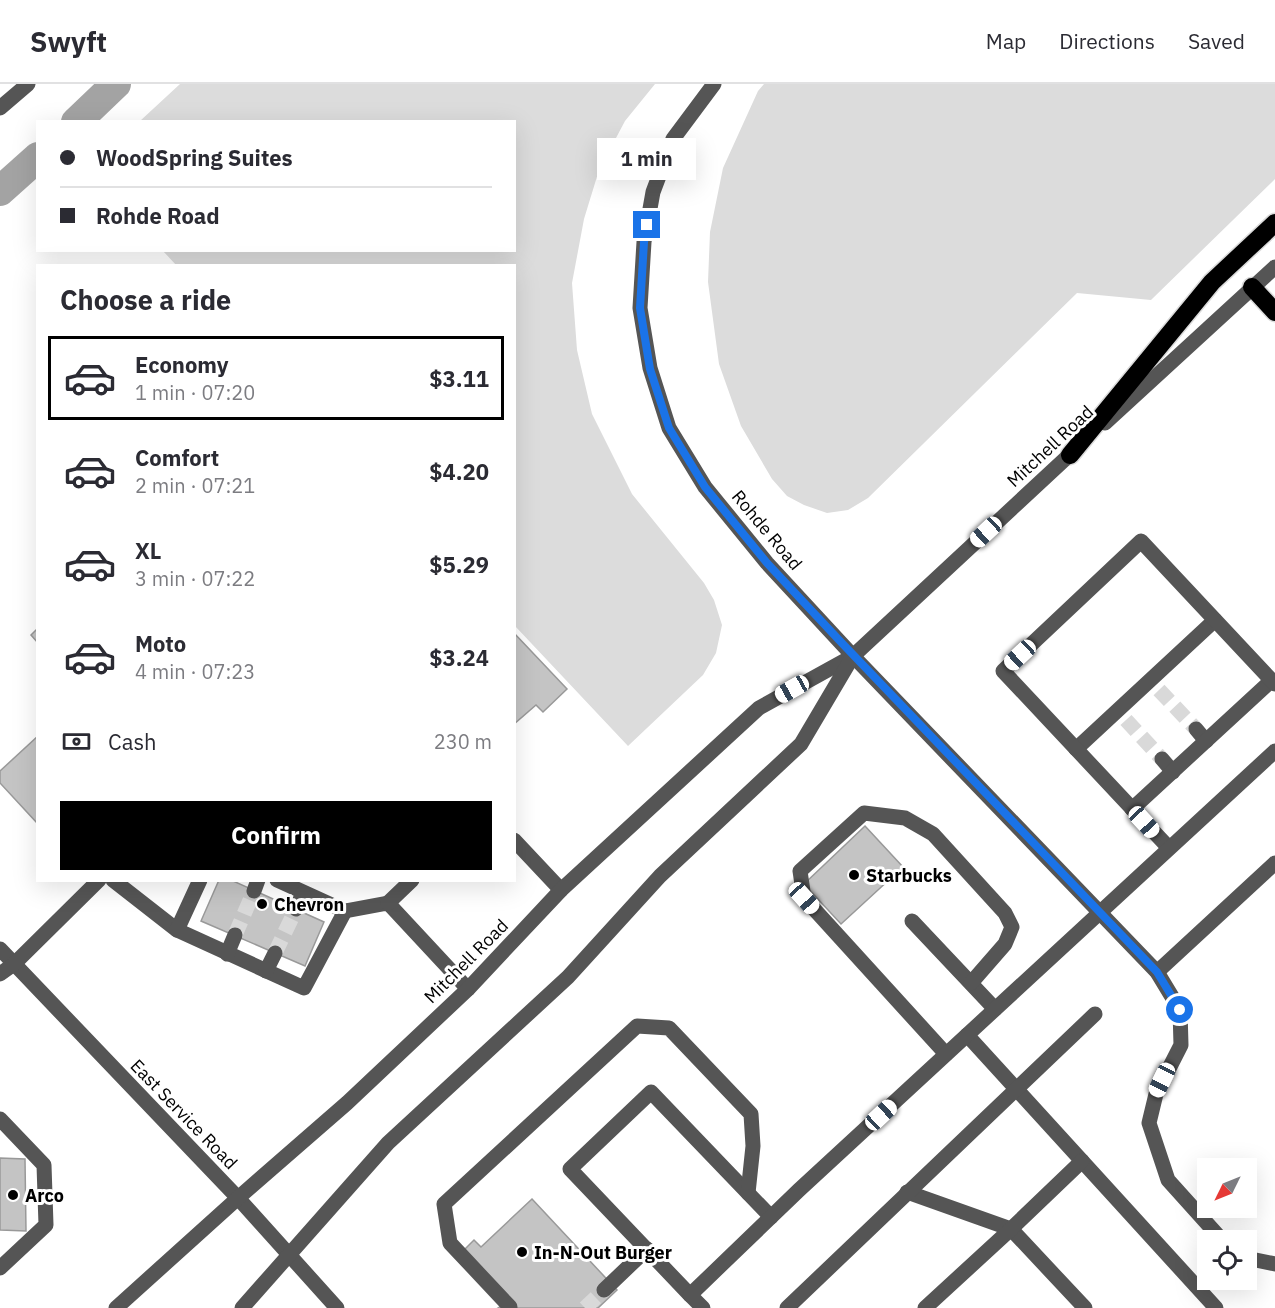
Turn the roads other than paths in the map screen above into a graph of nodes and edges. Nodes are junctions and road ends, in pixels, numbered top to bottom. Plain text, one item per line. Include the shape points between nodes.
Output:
1 (28, 84) edge
2 (714, 84) edge
3 (0, 108) edge
4 (1275, 224) edge
5 (1275, 267) edge
6 (1252, 287) junction
7 (1275, 312) edge
8 (1070, 455) junction
9 (1215, 620) junction
10 (853, 656) junction
11 (1274, 682) edge
12 (1076, 749) junction
13 (1275, 751) edge
14 (1162, 759) tunnel mouth
15 (1173, 772) junction
16 (1132, 808) junction
17 (516, 842) edge
18 (1169, 848) junction
19 (1275, 863) edge
20 (97, 882) edge
21 (116, 882) edge
22 (199, 882) edge
23 (281, 882) edge
24 (410, 882) edge
25 (561, 890) junction
26 (303, 893) junction
27 (388, 903) junction
28 (296, 909) tunnel mouth
29 (345, 911) junction
30 (1100, 912) junction
31 (912, 921) dead end
32 (177, 930) junction
33 (235, 935) tunnel mouth
34 (0, 949) edge
35 (275, 953) tunnel mouth
36 (227, 954) junction
37 (14, 964) junction
38 (267, 971) junction
39 (1157, 972) junction
40 (0, 974) edge
41 (970, 983) junction
42 (468, 989) junction
43 (995, 1009) junction
44 (1095, 1014) dead end
45 (967, 1035) junction
46 (946, 1054) junction
47 (1015, 1089) junction
48 (0, 1119) edge
49 (1082, 1161) junction
50 (907, 1192) junction
51 (747, 1193) junction
52 (238, 1198) junction
53 (771, 1217) junction
54 (1011, 1229) junction
55 (1213, 1230) edge
56 (647, 1249) junction
57 (290, 1255) junction
58 (1257, 1260) edge
59 (1275, 1264) edge
60 (0, 1268) edge
61 (604, 1290) tunnel mouth
62 (698, 1304) edge
63 (510, 1307) edge
64 (116, 1308) edge
65 (242, 1308) edge
66 (337, 1308) edge
67 (787, 1308) edge
68 (925, 1308) edge
69 (1085, 1308) edge
70 (1216, 1308) edge

1 - 3 street
2 - 10 street, Rohde Road via 674,139 653,192 644,242 640,308 650,369 669,428 705,487 767,563
4 - 8 highway via 1212,282
5 - 6 street, Mitchell Road
6 - 7 highway
6 - 8 street, Mitchell Road
8 - 10 street, Mitchell Road
9 - 11 street
9 - 12 street via 1155,685
9 - 12 street via 1141,541 1003,671
10 - 25 street, Mitchell Road via 759,708
10 - 30 street, Rohde Road
10 - 57 street, Mitchell Road via 801,744 660,876 568,977 388,1143
11 - 15 street via 1201,735
12 - 16 street
13 - 18 street
14 - 15 street
15 - 16 street
16 - 18 street
17 - 25 street
18 - 30 street
19 - 39 street
20 - 37 street
21 - 32 street
22 - 32 street
23 - 26 street
24 - 27 street
25 - 42 street, Mitchell Road
26 - 28 street
26 - 29 street
27 - 29 street
27 - 42 street
29 - 38 street via 304,988
30 - 39 street, Rohde Road
30 - 43 street
31 - 41 street
32 - 36 street
33 - 36 street
34 - 37 street, East Service Road
35 - 38 street
36 - 38 street
37 - 40 street
37 - 52 street, East Service Road
39 - 55 street, Rohde Road via 1180,1010 1181,1045 1156,1094 1149,1123 1168,1180
41 - 43 street
41 - 46 street via 1005,944 1012,927 1005,913 933,834 905,818 864,813 800,871 804,898
42 - 52 street, Mitchell Road
43 - 45 street
44 - 47 street
45 - 46 street
45 - 47 street
46 - 53 street
47 - 49 street
47 - 50 street
48 - 60 street via 44,1165 46,1225
49 - 54 street
49 - 70 street
50 - 54 street
50 - 67 street
51 - 53 street
51 - 56 street via 651,1092 570,1169
51 - 63 street via 753,1146 751,1113 669,1028 637,1026 444,1204 450,1243
52 - 57 street, East Service Road
52 - 64 street, Mitchell Road
53 - 62 street
54 - 68 street
54 - 69 street
56 - 61 street
56 - 62 street
57 - 65 street, Mitchell Road
57 - 66 street, East Service Road
58 - 59 street

